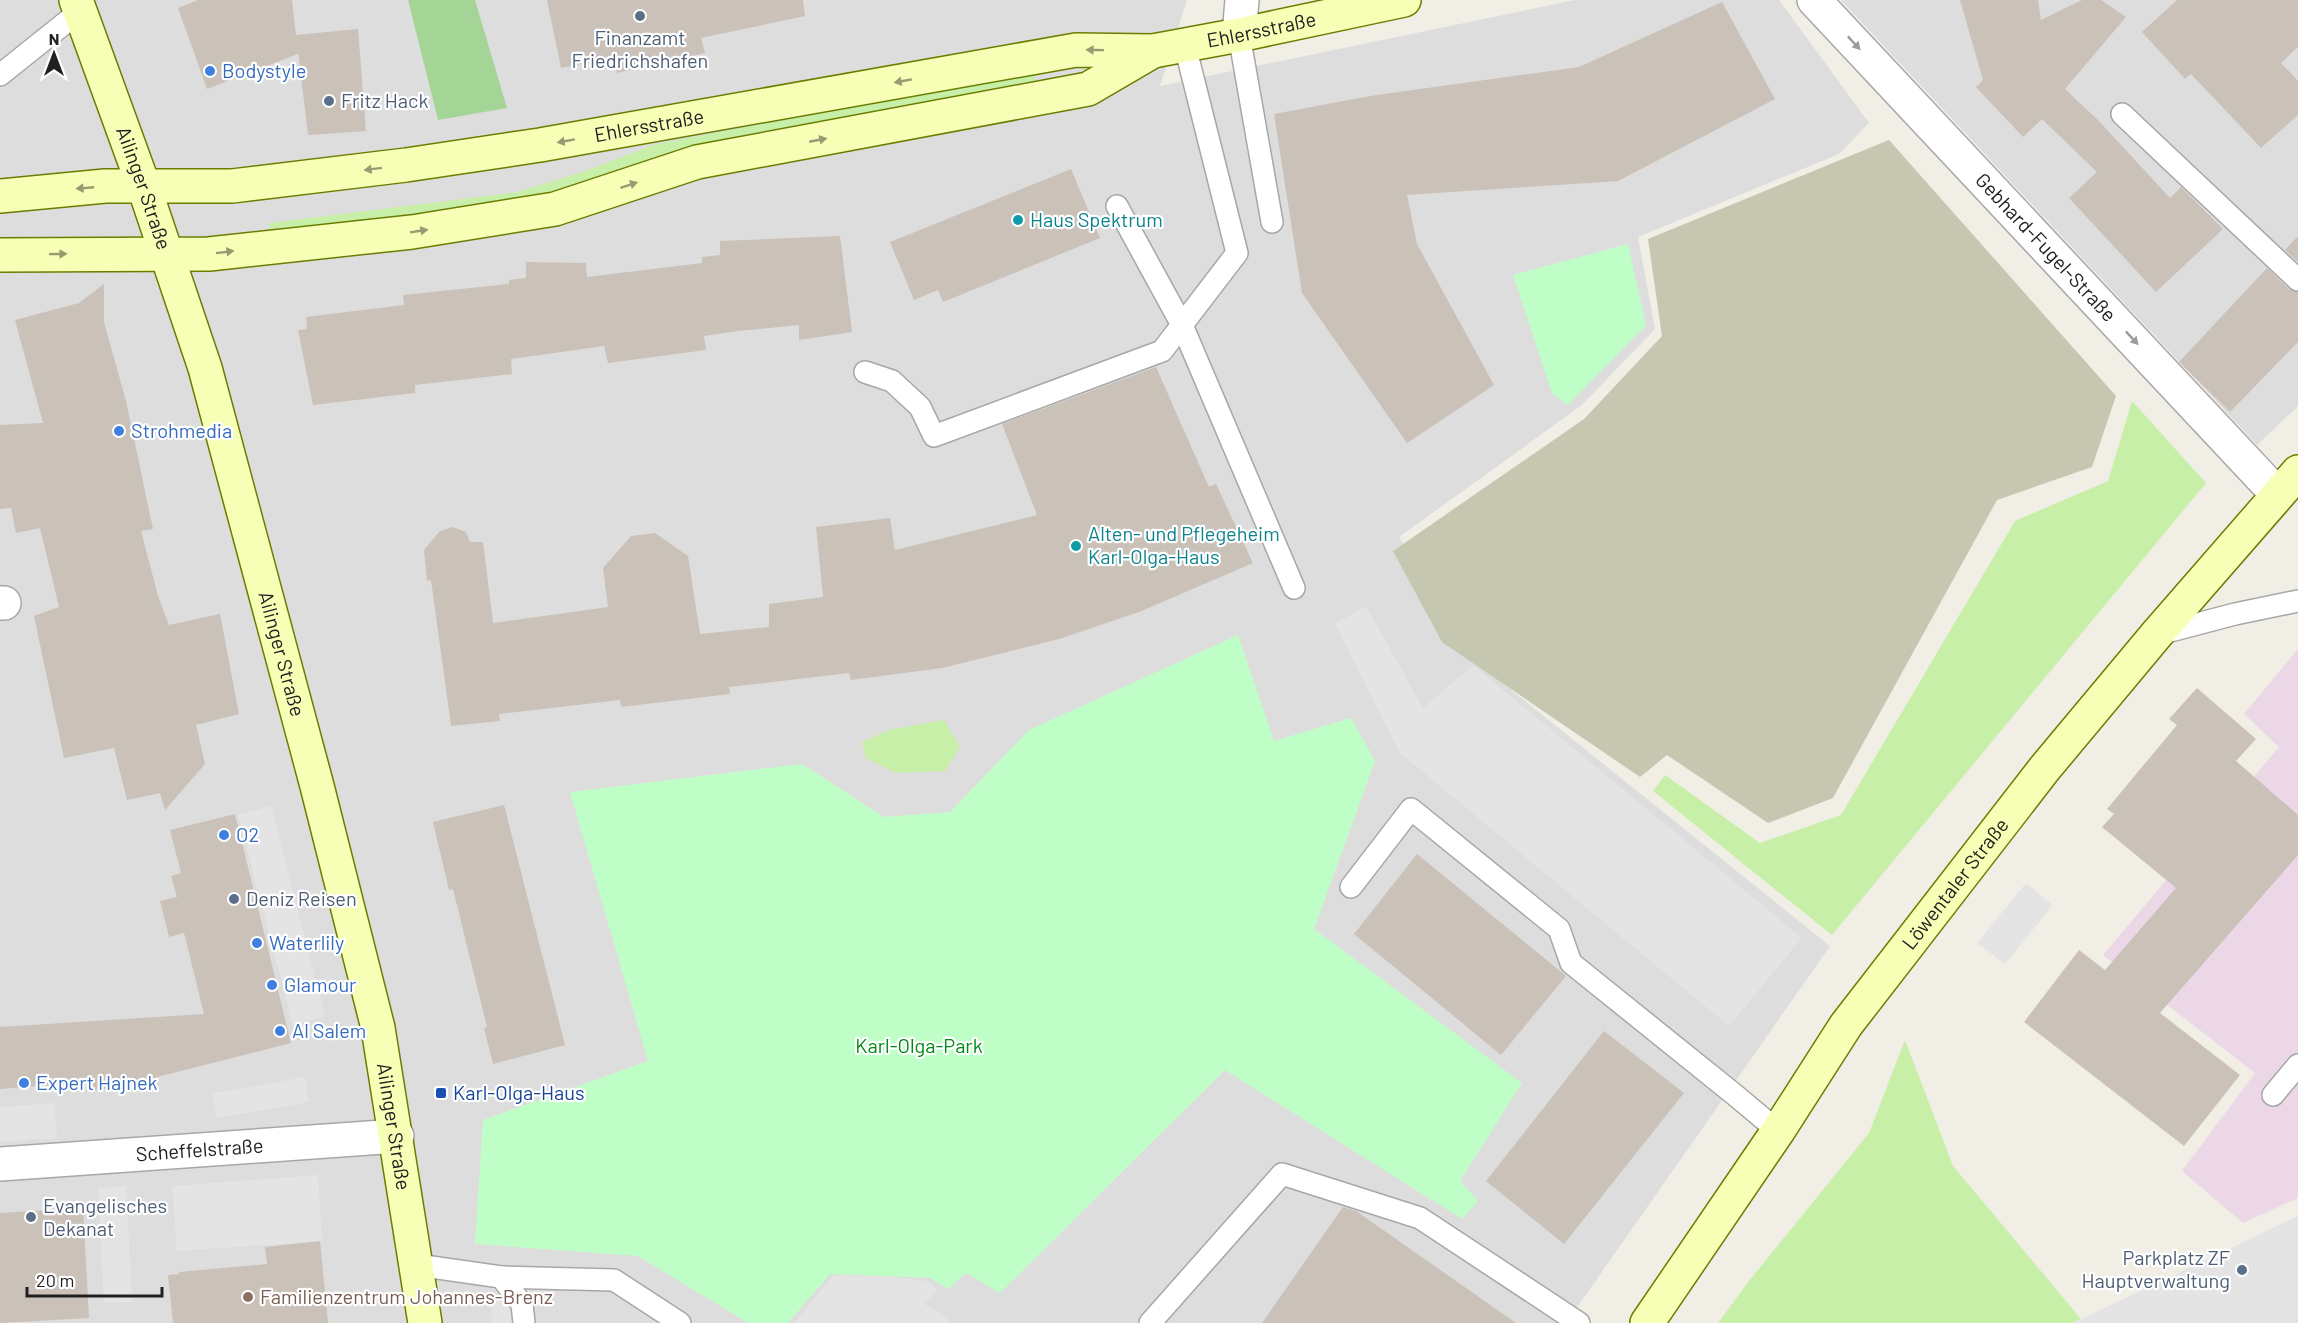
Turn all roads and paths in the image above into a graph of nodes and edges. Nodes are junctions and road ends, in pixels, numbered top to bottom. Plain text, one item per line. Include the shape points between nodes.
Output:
1 (1242, 0) edge
2 (1814, 0) edge
3 (1388, 2) edge
4 (78, 5) edge
5 (1239, 35) junction
6 (1169, 49) junction
7 (0, 75) edge
8 (2122, 114) dead end
9 (144, 187) junction
10 (0, 196) edge
11 (1117, 206) dead end
12 (1272, 222) dead end
13 (166, 254) junction
14 (0, 255) edge
15 (2298, 280) edge
16 (1182, 325) junction
17 (865, 372) dead end
18 (2288, 483) edge
19 (1294, 588) dead end
20 (2298, 601) edge
21 (2156, 635) junction
22 (1351, 887) dead end
23 (2298, 1065) edge
24 (2273, 1095) dead end
25 (1778, 1131) junction
26 (397, 1136) junction
27 (0, 1164) edge
28 (417, 1265) junction
29 (501, 1277) junction
30 (425, 1323) edge
31 (524, 1323) edge
32 (680, 1323) edge
33 (1150, 1323) edge
34 (1579, 1323) edge
35 (1647, 1323) edge

1 - 5 street
2 -> 18 street, Gebhard-Fugel-Straße
3 - 5 street, Ehlersstraße
4 - 7 lane
4 - 9 street, Ailinger Straße
5 - 6 street, Ehlersstraße
5 - 12 lane
6 -> 9 street, Ehlersstraße via 1076,50 406,165 232,186
13 -> 6 street, Ehlersstraße via 209,254 412,232 555,209 697,162 1088,89
6 - 16 lane via 1237,253
8 - 15 lane
9 -> 10 street, Ehlersstraße via 105,186
9 - 13 street, Ailinger Straße
11 - 16 lane
14 -> 13 street, Ehlersstraße
13 - 26 street, Ailinger Straße via 204,368 317,786 378,1028
16 - 17 lane via 1162,351 934,436 920,407 892,381
16 - 19 lane
18 - 21 street, Löwentaler Straße
20 - 21 lane
21 - 25 street, Löwentaler Straße via 2045,768 1846,1025
22 - 25 lane via 1411,809 1558,929 1571,963
23 - 24 lane
25 - 35 street, Löwentaler Straße
26 - 27 street, Scheffelstraße
26 - 28 street, Ailinger Straße
28 - 29 lane
28 - 30 street, Ailinger Straße
29 - 31 lane via 522,1304
29 - 32 lane via 614,1280
33 - 34 lane via 1281,1174 1420,1218

